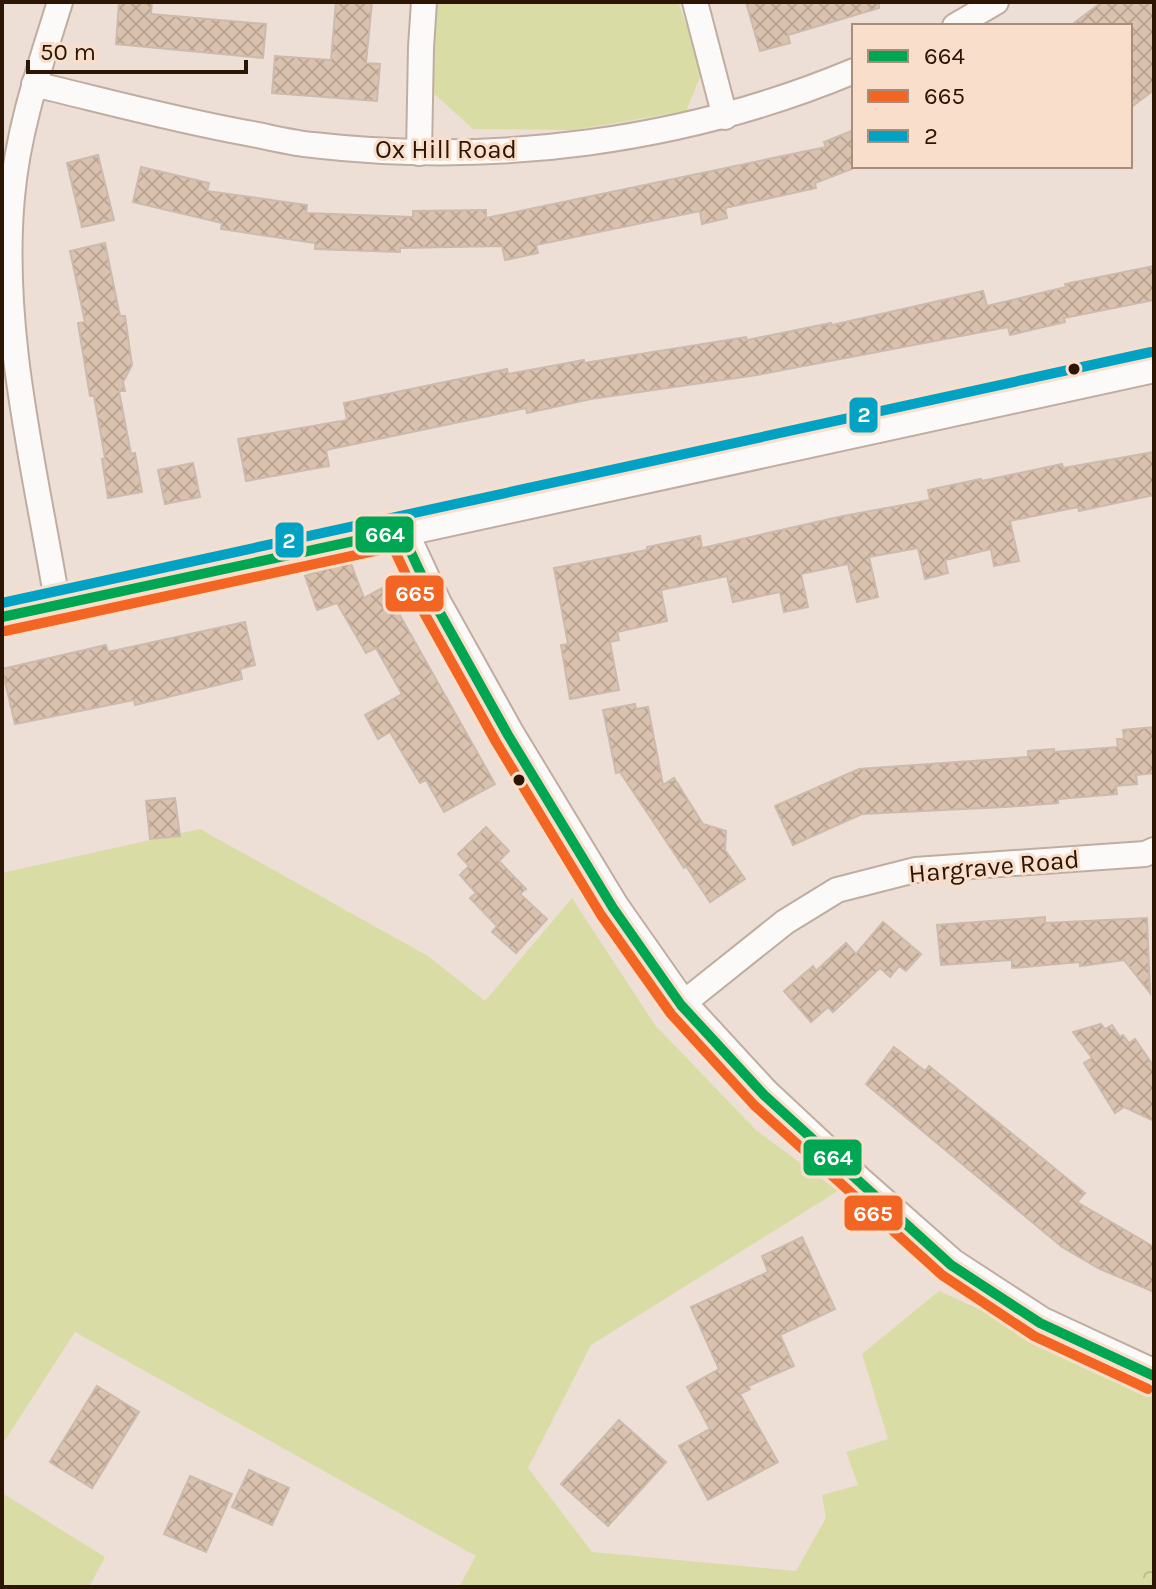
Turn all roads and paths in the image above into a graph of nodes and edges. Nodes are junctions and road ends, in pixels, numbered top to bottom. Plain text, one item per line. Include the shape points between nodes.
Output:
1 (60, 2) edge
2 (424, 2) edge
3 (695, 2) edge
4 (996, 2) edge
5 (958, 24) edge
6 (852, 72) edge
7 (34, 84) junction
8 (725, 117) junction
9 (419, 153) junction
10 (7, 196) edge
11 (1154, 366) edge
12 (401, 531) junction
13 (60, 604) junction
14 (2, 617) edge
15 (1154, 850) edge
16 (681, 1005) junction
17 (1154, 1376) edge

1 - 7 street
2 - 9 street
3 - 8 street
4 - 5 street
6 - 8 street, Ox Hill Road
7 - 9 street, Ox Hill Road via 311,145
7 - 10 street
8 - 9 street, Ox Hill Road via 568,146
10 - 13 street via 11,322
11 - 12 street
12 - 13 street
12 - 16 street via 435,604 515,747 613,908
13 - 14 street
15 - 16 street, Hargrave Road via 915,870 837,890 785,922
16 - 17 street via 764,1095 951,1265 1040,1323

